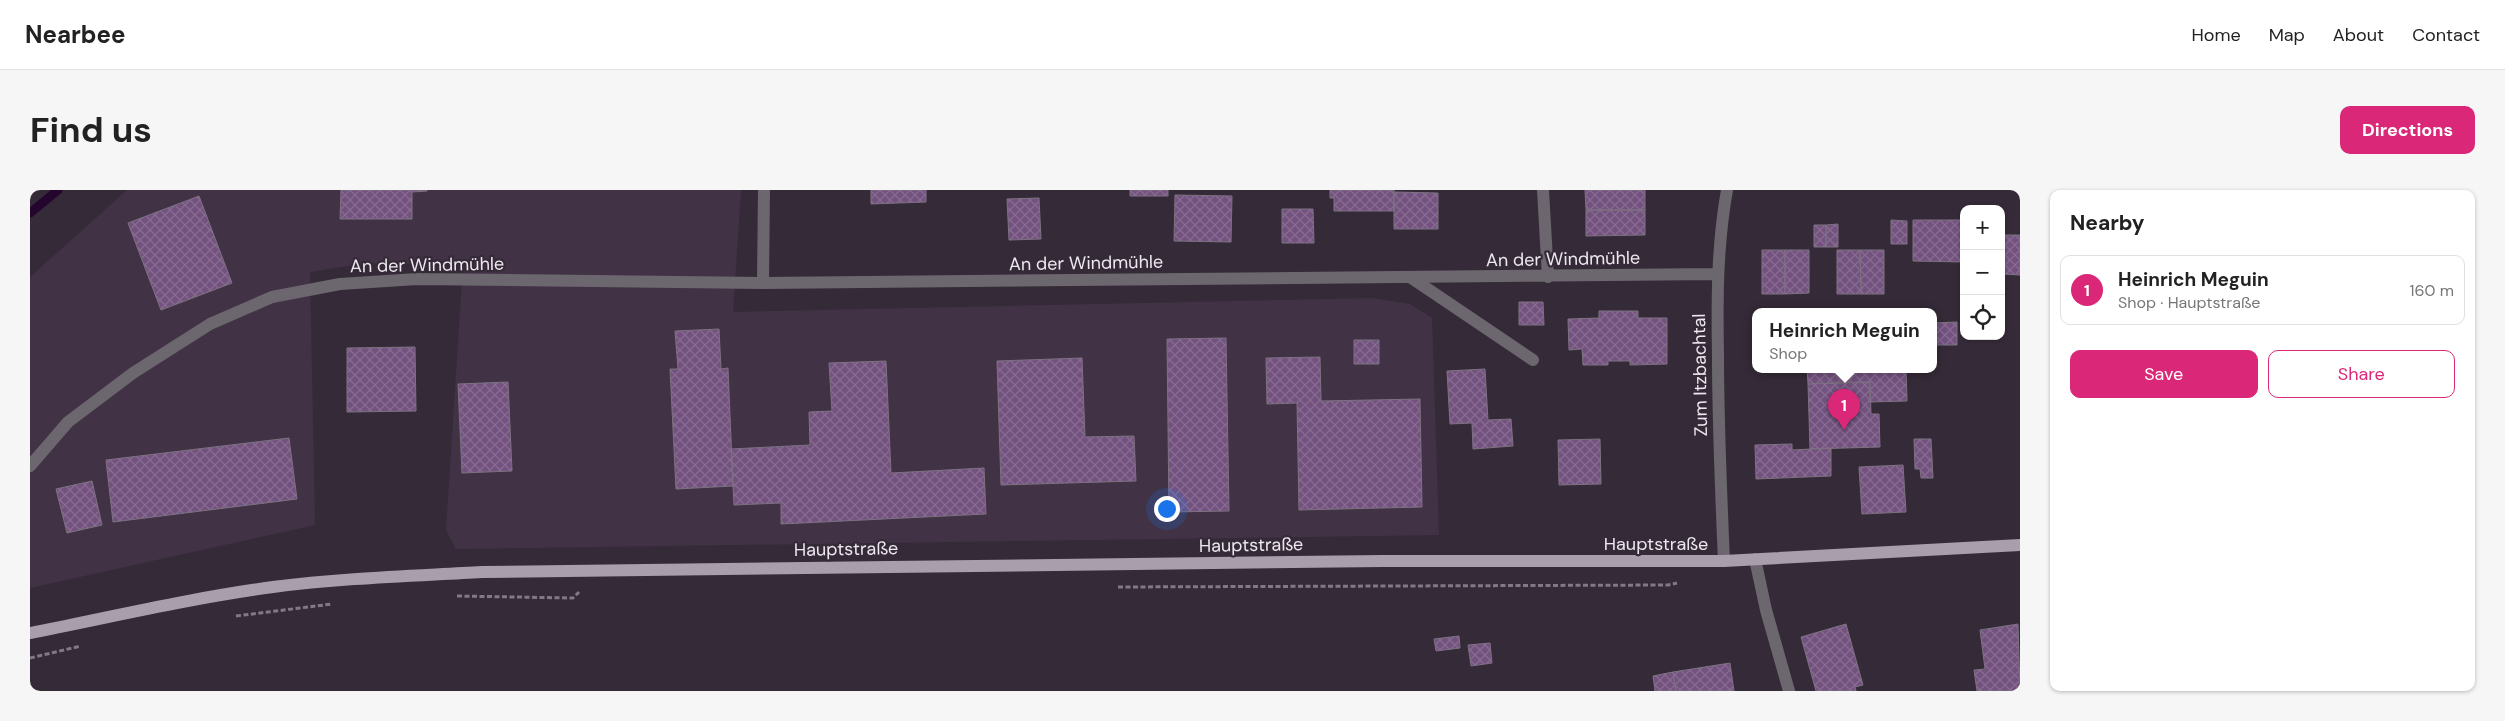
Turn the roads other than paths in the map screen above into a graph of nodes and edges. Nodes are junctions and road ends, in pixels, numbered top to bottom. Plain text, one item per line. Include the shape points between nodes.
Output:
1 (764, 190) edge
2 (1543, 190) edge
3 (1727, 190) edge
4 (1717, 274) junction
5 (1548, 276) junction
6 (1410, 277) junction
7 (763, 284) junction
8 (1533, 360) dead end
9 (30, 466) edge
10 (2020, 545) edge
11 (1755, 559) junction
12 (1724, 561) junction
13 (30, 633) edge
14 (1789, 691) edge

1 - 7 street
2 - 5 street
3 - 4 street, Zum Itzbachtal
4 - 5 street, An der Windmühle
4 - 12 street, Zum Itzbachtal via 1718,442
5 - 6 street, An der Windmühle
6 - 7 street, An der Windmühle
6 - 8 street
7 - 9 street, An der Windmühle via 416,279 340,284 272,298 210,324 133,373 68,422
10 - 11 main road, Hauptstraße
11 - 12 main road, Hauptstraße
11 - 14 street
12 - 13 main road, Hauptstraße via 1382,561 482,572 273,587

